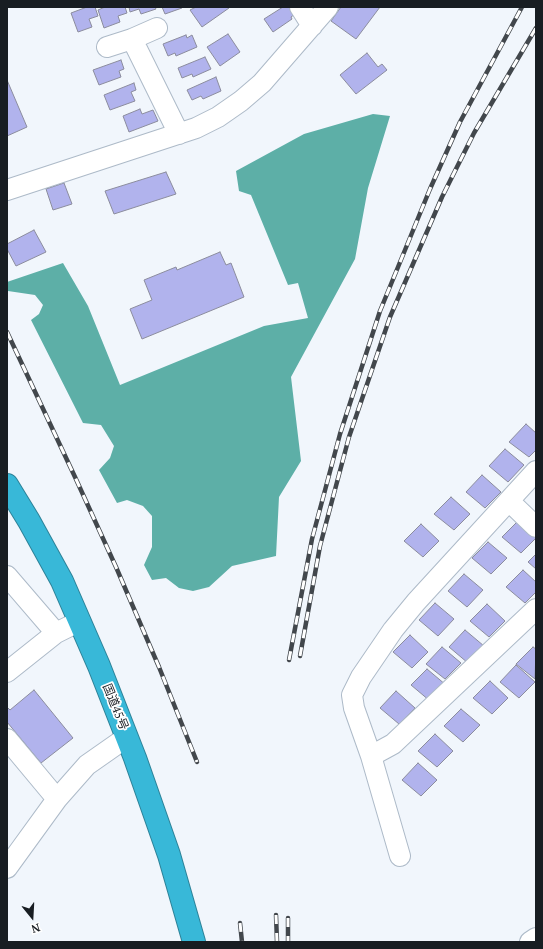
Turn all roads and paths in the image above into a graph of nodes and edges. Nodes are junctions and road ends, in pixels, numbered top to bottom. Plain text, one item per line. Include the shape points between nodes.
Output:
1 (300, 7) edge
2 (328, 7) edge
3 (312, 26) junction
4 (157, 28) dead end
5 (132, 39) junction
6 (107, 47) dead end
7 (179, 134) junction
8 (7, 190) edge
9 (536, 470) edge
10 (7, 485) edge
11 (509, 501) junction
12 (536, 527) edge
13 (7, 576) edge
14 (536, 609) edge
15 (80, 621) junction
16 (56, 632) junction
17 (7, 672) edge
18 (127, 737) junction
19 (7, 739) edge
20 (371, 756) junction
21 (57, 799) junction
22 (400, 856) dead end
23 (7, 868) edge
24 (536, 938) edge
25 (194, 942) edge
26 (530, 942) edge

1 - 3 street
2 - 3 street
3 - 7 street via 262,83 241,101 218,117
4 - 5 street
5 - 6 street
5 - 7 street
7 - 8 street
9 - 11 street
10 - 15 highway, 国道45号 via 62,582
11 - 12 street
11 - 20 street via 416,602 361,677 352,695
13 - 16 street
14 - 20 street via 393,744
15 - 16 street
15 - 18 highway, 国道45号
16 - 17 street
18 - 21 street via 87,765
18 - 25 highway, 国道45号 via 168,855
19 - 21 street
20 - 22 street
21 - 23 street
24 - 26 street

